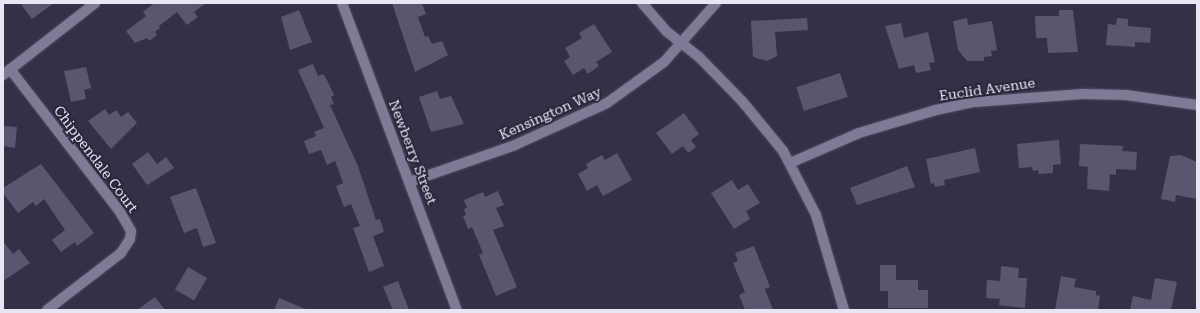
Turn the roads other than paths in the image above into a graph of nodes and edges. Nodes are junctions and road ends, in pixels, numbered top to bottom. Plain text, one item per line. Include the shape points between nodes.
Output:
1 (95, 3) edge
2 (342, 3) edge
3 (642, 3) edge
4 (716, 3) edge
5 (682, 42) junction
6 (6, 72) edge
7 (1197, 105) edge
8 (790, 163) junction
9 (409, 182) junction
10 (47, 310) edge
11 (457, 310) edge
12 (844, 310) edge

1 - 6 street
2 - 9 street, Newberry Street
3 - 5 street via 666,31
4 - 5 street, Kensington Way
5 - 8 street via 742,101
5 - 9 street, Kensington Way via 647,77 592,112 515,146
6 - 10 street, Chippendale Court via 120,212 131,230 130,239 121,253
7 - 8 street, Euclid Avenue via 1133,96 1083,94 975,102 880,126
8 - 12 street via 823,234
9 - 11 street, Newberry Street

